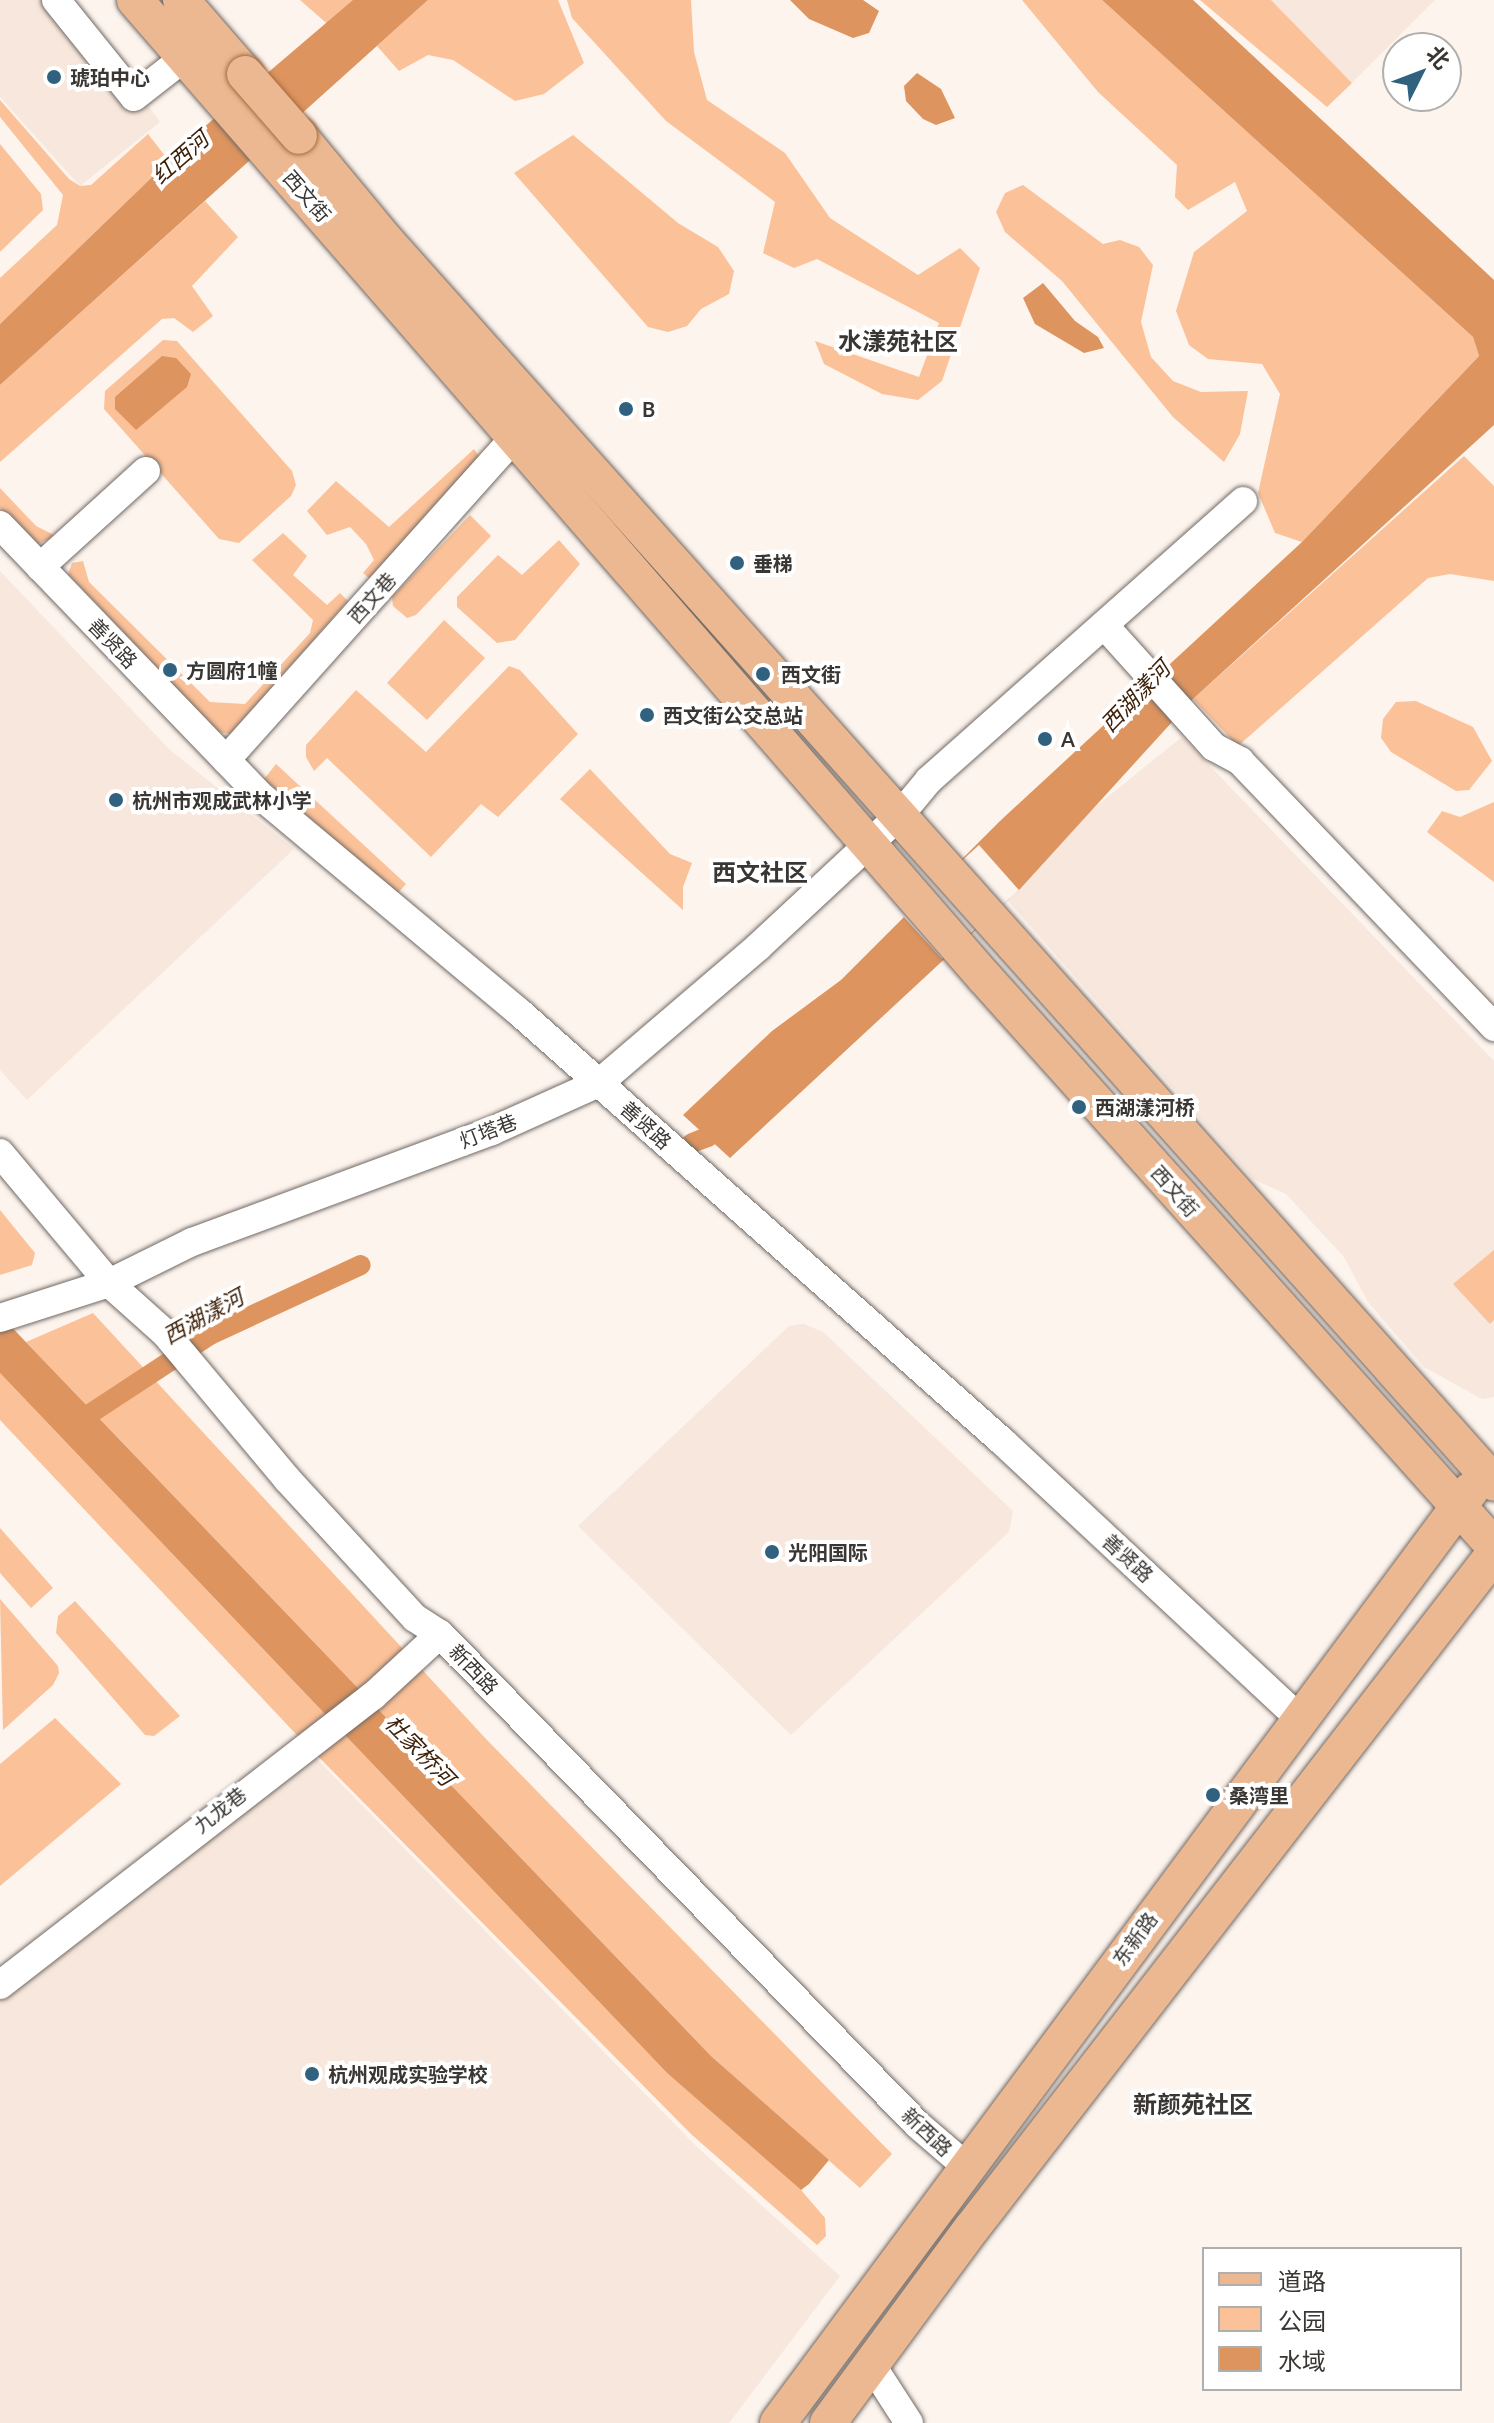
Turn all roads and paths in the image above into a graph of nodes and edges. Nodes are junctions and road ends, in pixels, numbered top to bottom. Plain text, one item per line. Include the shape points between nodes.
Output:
1 (56, 0) edge
2 (135, 0) edge
3 (181, 0) edge
4 (185, 57) junction
5 (235, 88) junction
6 (517, 435) junction
7 (146, 471) dead end
8 (1243, 501) dead end
9 (0, 525) edge
10 (40, 567) junction
11 (1104, 625) junction
12 (226, 760) junction
13 (899, 816) junction
14 (869, 844) junction
15 (1494, 1027) edge
16 (599, 1083) junction
17 (0, 1153) edge
18 (109, 1283) junction
19 (5, 1317) edge
20 (1491, 1470) edge
21 (1458, 1508) junction
22 (1494, 1546) edge
23 (1494, 1554) edge
24 (440, 1634) junction
25 (1300, 1719) junction
26 (0, 1985) edge
27 (968, 2168) junction
28 (871, 2364) junction
29 (778, 2423) edge
30 (828, 2423) edge
31 (909, 2423) edge

1 - 4 street via 134,97
2 - 4 main road, 西文街
3 - 5 main road, 西文街
4 - 5 main road, 西文街
5 - 6 main road, 西文街 via 266,150
5 - 13 main road, 西文街, bridge via 299,136 386,241
6 - 12 street, 西文巷
6 - 14 main road, 西文街
7 - 10 street
8 - 11 street, 灯塔巷
9 - 10 street, 善贤路
10 - 12 street, 善贤路
11 - 13 street, 灯塔巷 via 929,780
11 - 15 street via 1214,747 1240,761
12 - 16 street, 善贤路 via 263,798
13 - 14 street, 灯塔巷
13 - 20 main road, 西文街
14 - 16 street, 灯塔巷
14 - 21 main road, 西文街
16 - 18 street, 灯塔巷 via 492,1131 192,1242
16 - 25 street, 善贤路 via 1003,1442
17 - 18 street, 新西路
18 - 19 street, 灯塔巷
18 - 24 street, 新西路 via 165,1333 297,1491 415,1618
20 - 21 main road, 东新路
21 - 22 main road, 西文街
21 - 25 main road, 东新路
23 - 28 main road
24 - 26 street, 九龙巷 via 373,1696
24 - 27 street, 新西路 via 918,2125
25 - 27 main road, 东新路
27 - 29 main road, 东新路
28 - 30 main road
28 - 31 street

